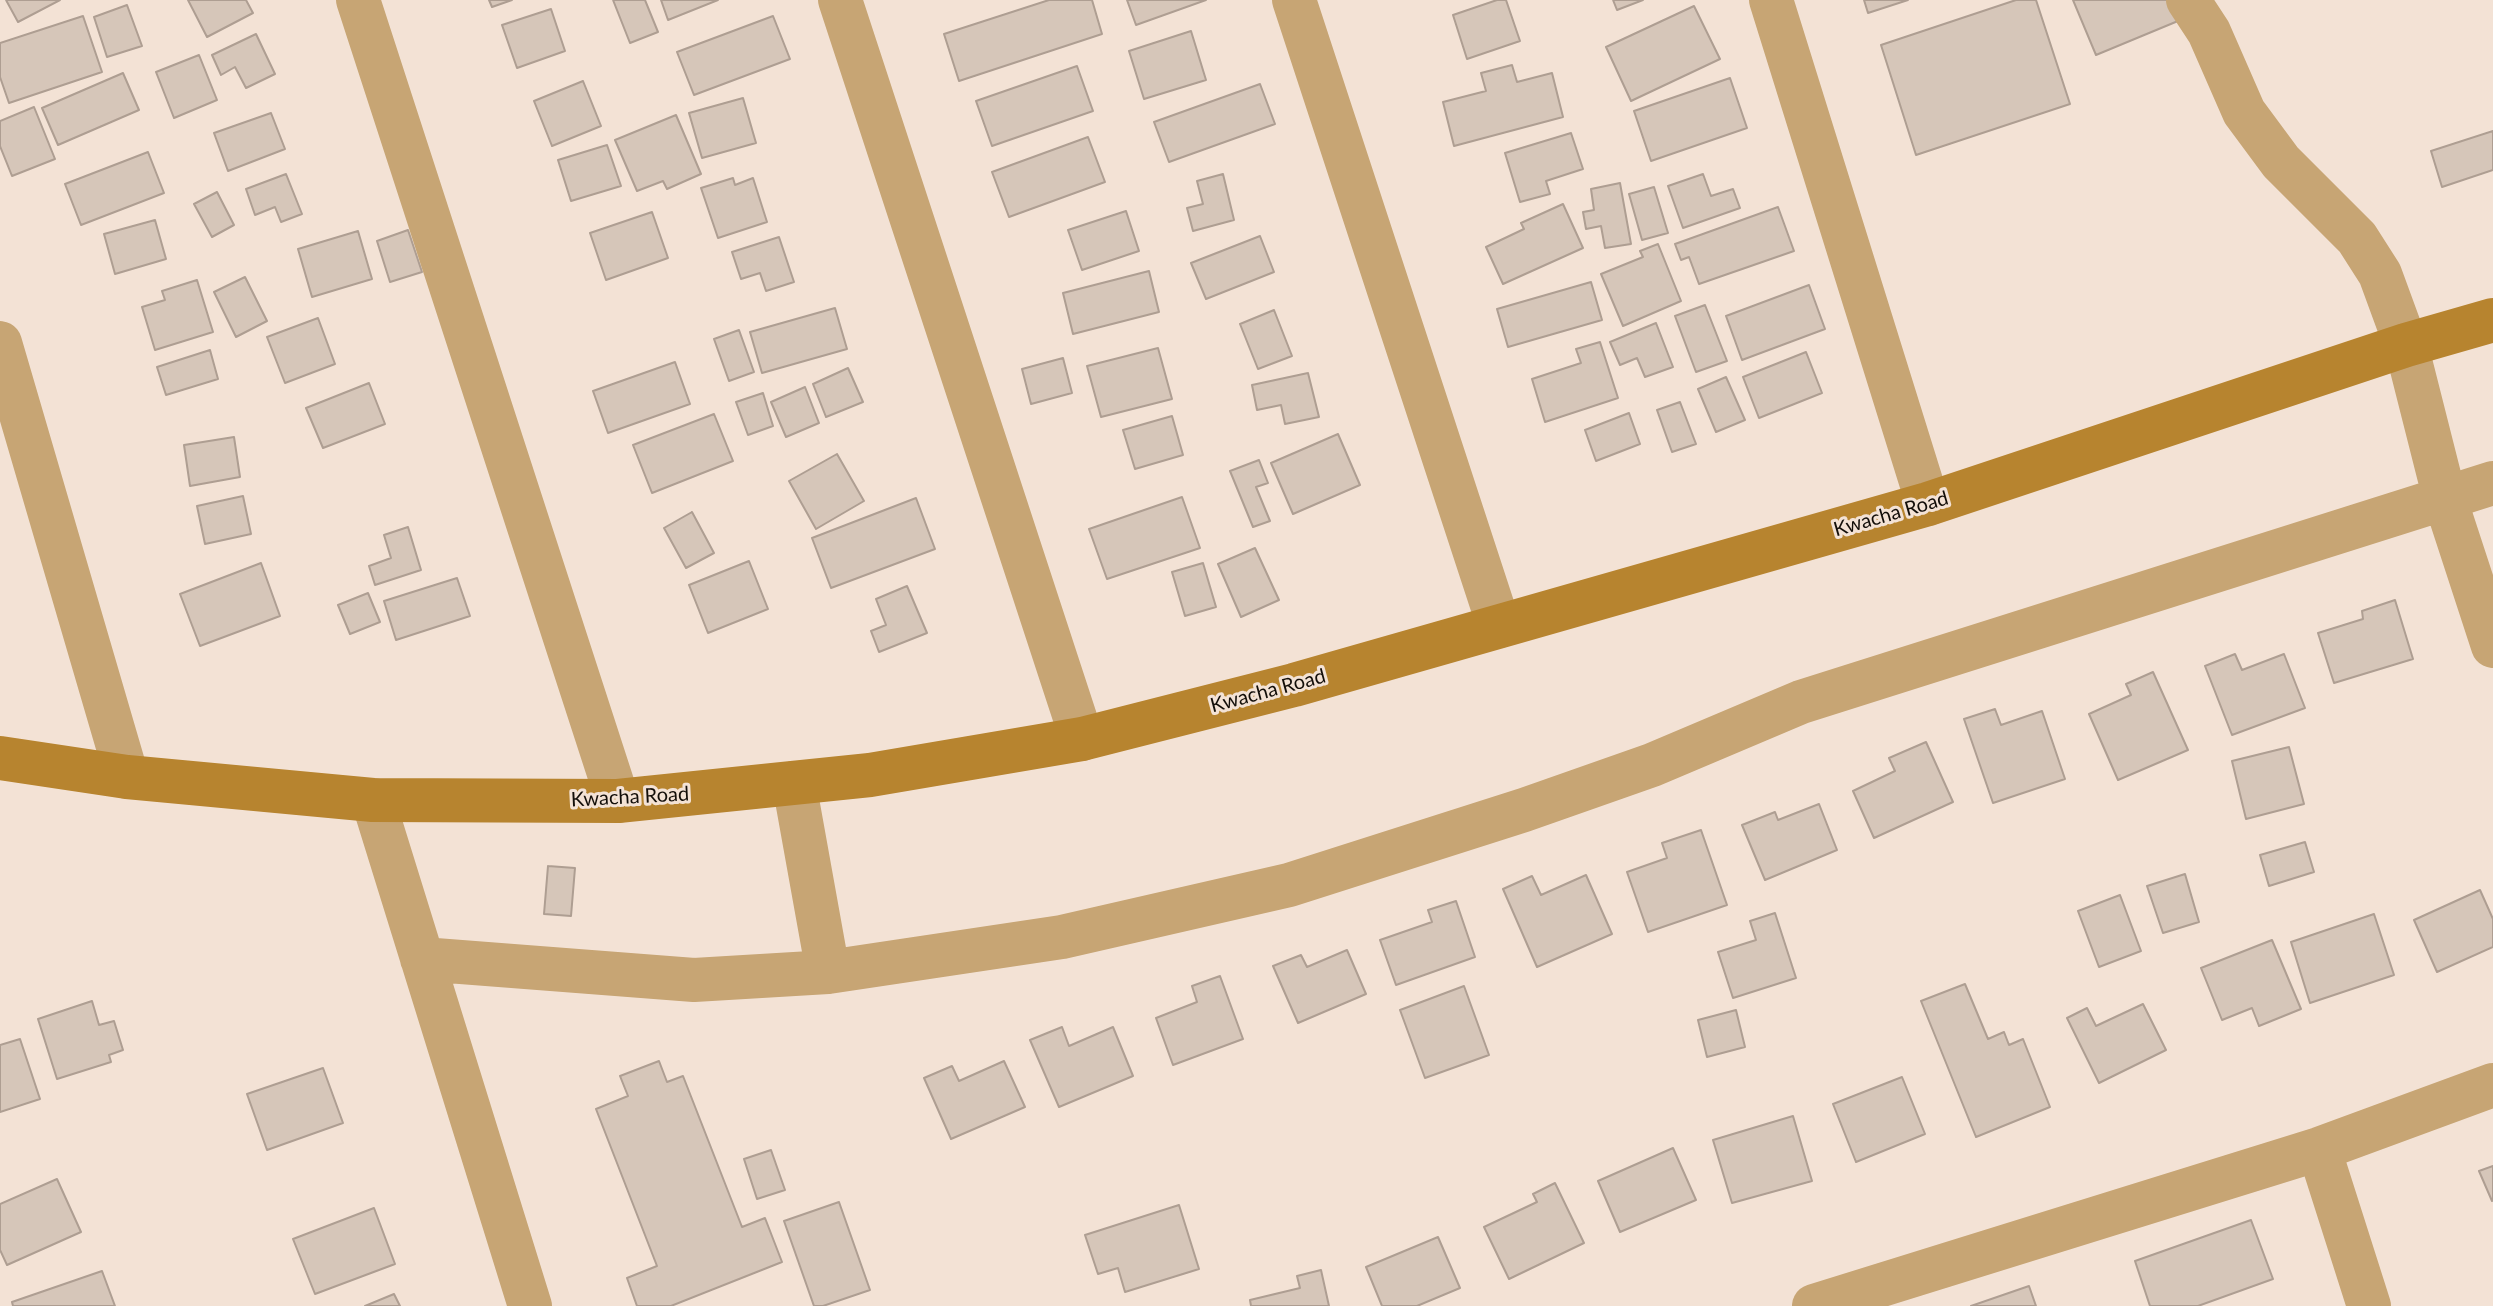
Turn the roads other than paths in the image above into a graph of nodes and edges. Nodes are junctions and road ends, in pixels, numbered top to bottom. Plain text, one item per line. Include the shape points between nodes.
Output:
1 (358, 0) edge
2 (840, 0) edge
3 (1294, 0) edge
4 (1771, 0) edge
5 (2208, 11) edge
6 (2493, 320) edge
7 (0, 343) edge
8 (2406, 345) junction
9 (2493, 483) edge
10 (2445, 499) junction
11 (1928, 504) junction
12 (1499, 626) junction
13 (2493, 646) edge
14 (1082, 739) junction
15 (0, 758) edge
16 (127, 777) junction
17 (794, 783) junction
18 (373, 800) junction
19 (618, 801) junction
20 (422, 959) junction
21 (828, 972) junction
22 (2493, 1085) edge
23 (2319, 1149) junction
24 (530, 1306) edge
25 (1814, 1306) edge
26 (2369, 1306) edge

1 - 19 street
2 - 14 street
3 - 12 street
4 - 11 street
5 - 8 street via 2244,112 2281,162 2371,258
6 - 8 main road, Kwacha Road
7 - 16 street
8 - 10 street
8 - 11 main road, Kwacha Road
9 - 10 street
10 - 13 street
10 - 21 street via 1801,702 1652,765 1289,885 1062,937
11 - 12 main road, Kwacha Road
12 - 14 main road, Kwacha Road
14 - 17 main road, Kwacha Road
15 - 16 main road, Kwacha Road
16 - 18 main road, Kwacha Road
17 - 19 main road, Kwacha Road
17 - 21 street
18 - 19 main road, Kwacha Road
18 - 20 street
20 - 21 street via 694,980
20 - 24 street
22 - 23 street
23 - 25 street
23 - 26 street

